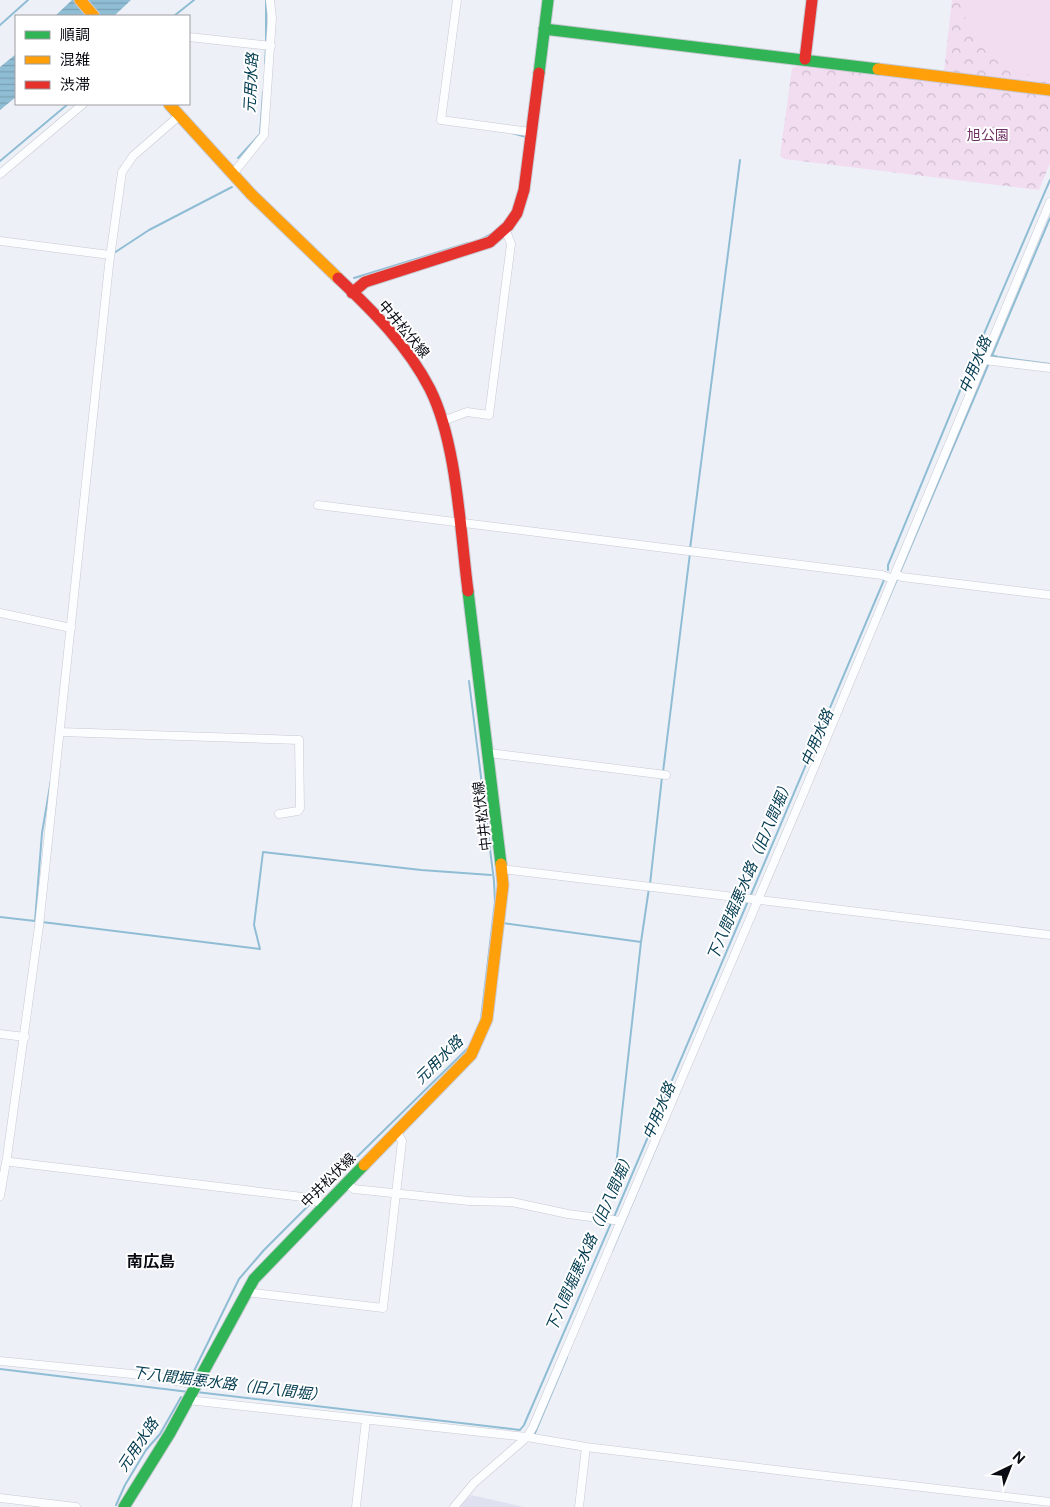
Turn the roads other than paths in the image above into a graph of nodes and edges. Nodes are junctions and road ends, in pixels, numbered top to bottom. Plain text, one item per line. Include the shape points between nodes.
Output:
1 (80, 0) edge
2 (270, 0) edge
3 (457, 0) edge
4 (548, 0) edge
5 (812, 0) edge
6 (93, 15) edge
7 (544, 29) junction
8 (190, 37) edge
9 (271, 46) junction
10 (805, 59) junction
11 (1050, 90) edge
12 (82, 105) edge
13 (170, 105) edge
14 (179, 116) junction
15 (530, 132) junction
16 (0, 174) edge
17 (232, 175) junction
18 (1050, 202) edge
19 (506, 231) junction
20 (0, 241) edge
21 (110, 254) junction
22 (352, 293) junction
23 (984, 360) junction
24 (1050, 368) edge
25 (443, 421) junction
26 (318, 505) dead end
27 (459, 524) junction
28 (896, 577) junction
29 (1050, 595) edge
30 (0, 613) edge
31 (71, 628) junction
32 (60, 732) junction
33 (489, 753) junction
34 (666, 775) dead end
35 (279, 814) dead end
36 (502, 869) junction
37 (758, 899) junction
38 (1050, 936) edge
39 (0, 1034) edge
40 (25, 1037) junction
41 (397, 1132) junction
42 (8, 1160) junction
43 (346, 1183) junction
44 (396, 1194) junction
45 (0, 1196) edge
46 (323, 1205) junction
47 (621, 1222) junction
48 (246, 1292) junction
49 (0, 1361) edge
50 (196, 1385) junction
51 (188, 1400) junction
52 (366, 1420) junction
53 (527, 1437) junction
54 (586, 1447) junction
55 (0, 1498) edge
56 (1050, 1502) edge
57 (76, 1507) edge
58 (124, 1507) edge
59 (356, 1507) edge
60 (454, 1507) edge
61 (579, 1507) edge

1 - 6 main road
2 - 9 street
3 - 15 street via 441,120
4 - 7 main road
5 - 10 main road
7 - 10 main road
7 - 15 main road
8 - 9 street
9 - 17 street via 264,135
10 - 11 main road
12 - 16 street
13 - 14 main road, 中井松伏線
14 - 17 main road, 中井松伏線
14 - 21 street via 133,156 122,172
15 - 19 main road via 522,201
17 - 22 main road, 中井松伏線
18 - 23 street
19 - 22 main road via 485,244 365,282
19 - 25 street via 510,244 489,415 467,412
20 - 21 street
21 - 31 street via 95,368
22 - 25 main road, 中井松伏線 via 413,361
23 - 24 street
23 - 28 street
25 - 27 main road, 中井松伏線
26 - 27 street
27 - 28 street
27 - 33 main road, 中井松伏線
28 - 29 street
28 - 37 street
30 - 31 street
31 - 32 street
32 - 35 street via 298,740 300,808
32 - 40 street
33 - 34 street
33 - 36 main road, 中井松伏線
36 - 37 street
36 - 41 main road, 中井松伏線 via 496,954 481,1036 460,1068
37 - 38 street
37 - 47 street
39 - 40 street
40 - 42 street
41 - 43 main road, 中井松伏線
41 - 44 street via 402,1141
42 - 45 street
42 - 46 street via 311,1198
43 - 44 street via 354,1189
43 - 46 main road, 中井松伏線
44 - 47 street via 512,1202
44 - 48 street via 383,1308
46 - 48 main road, 中井松伏線 via 271,1259
47 - 53 street
48 - 50 main road, 中井松伏線
49 - 50 street via 152,1376
50 - 51 main road, 中井松伏線
51 - 52 street
51 - 58 main road, 中井松伏線
52 - 53 street
52 - 59 street
53 - 54 street
53 - 60 street via 474,1483
54 - 56 street
54 - 61 street
55 - 57 street

